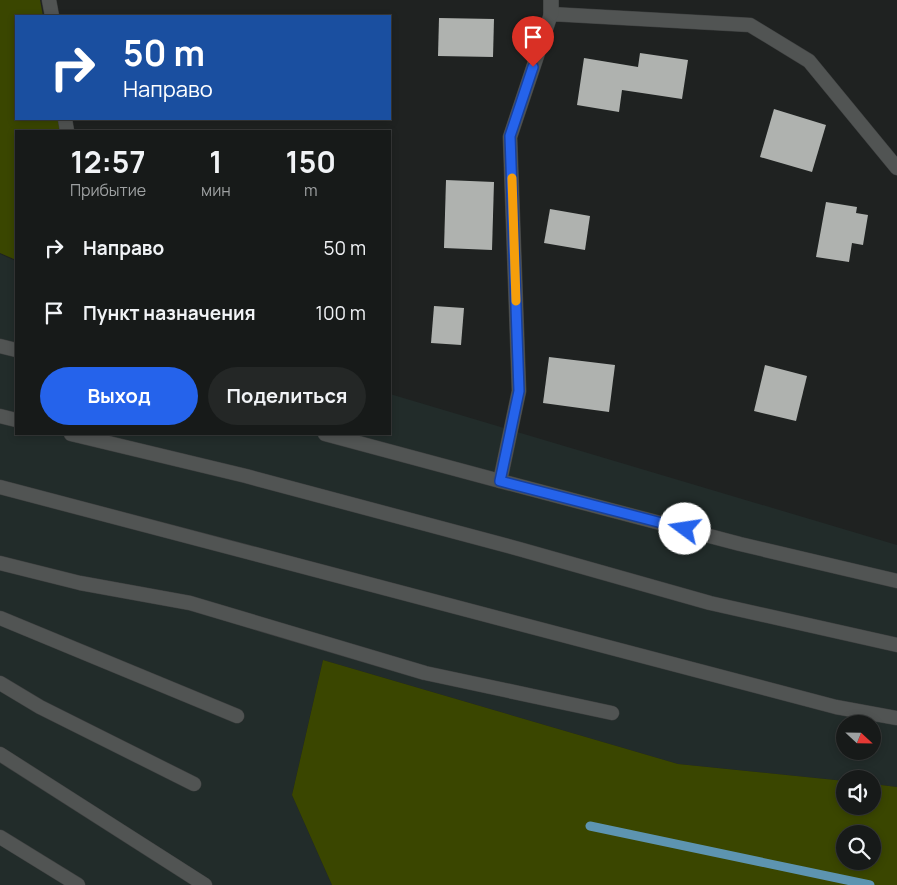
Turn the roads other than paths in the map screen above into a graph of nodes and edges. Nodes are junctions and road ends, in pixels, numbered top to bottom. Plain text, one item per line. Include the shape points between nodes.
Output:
1 (49, 0) edge
2 (551, 7) edge
3 (52, 15) edge
4 (897, 168) edge
5 (0, 346) edge
6 (15, 350) edge
7 (0, 416) edge
8 (15, 420) edge
9 (76, 435) edge
10 (329, 435) edge
11 (500, 481) junction
12 (0, 487) edge
13 (0, 563) edge
14 (897, 581) edge
15 (0, 618) edge
16 (897, 645) edge
17 (0, 683) edge
18 (612, 713) dead end
19 (237, 716) dead end
20 (897, 718) edge
21 (0, 754) edge
22 (194, 784) dead end
23 (0, 837) edge
24 (78, 885) edge
25 (205, 885) edge

1 - 3 lane
2 - 4 lane via 750,26 809,60
2 - 11 lane via 510,136 519,391
5 - 6 lane
7 - 8 lane
9 - 16 lane via 246,476 710,603
10 - 11 lane
11 - 14 lane
12 - 20 lane via 836,707
13 - 18 lane via 80,583 190,604 425,673
15 - 19 lane
17 - 22 lane via 40,707
21 - 25 lane
23 - 24 lane

